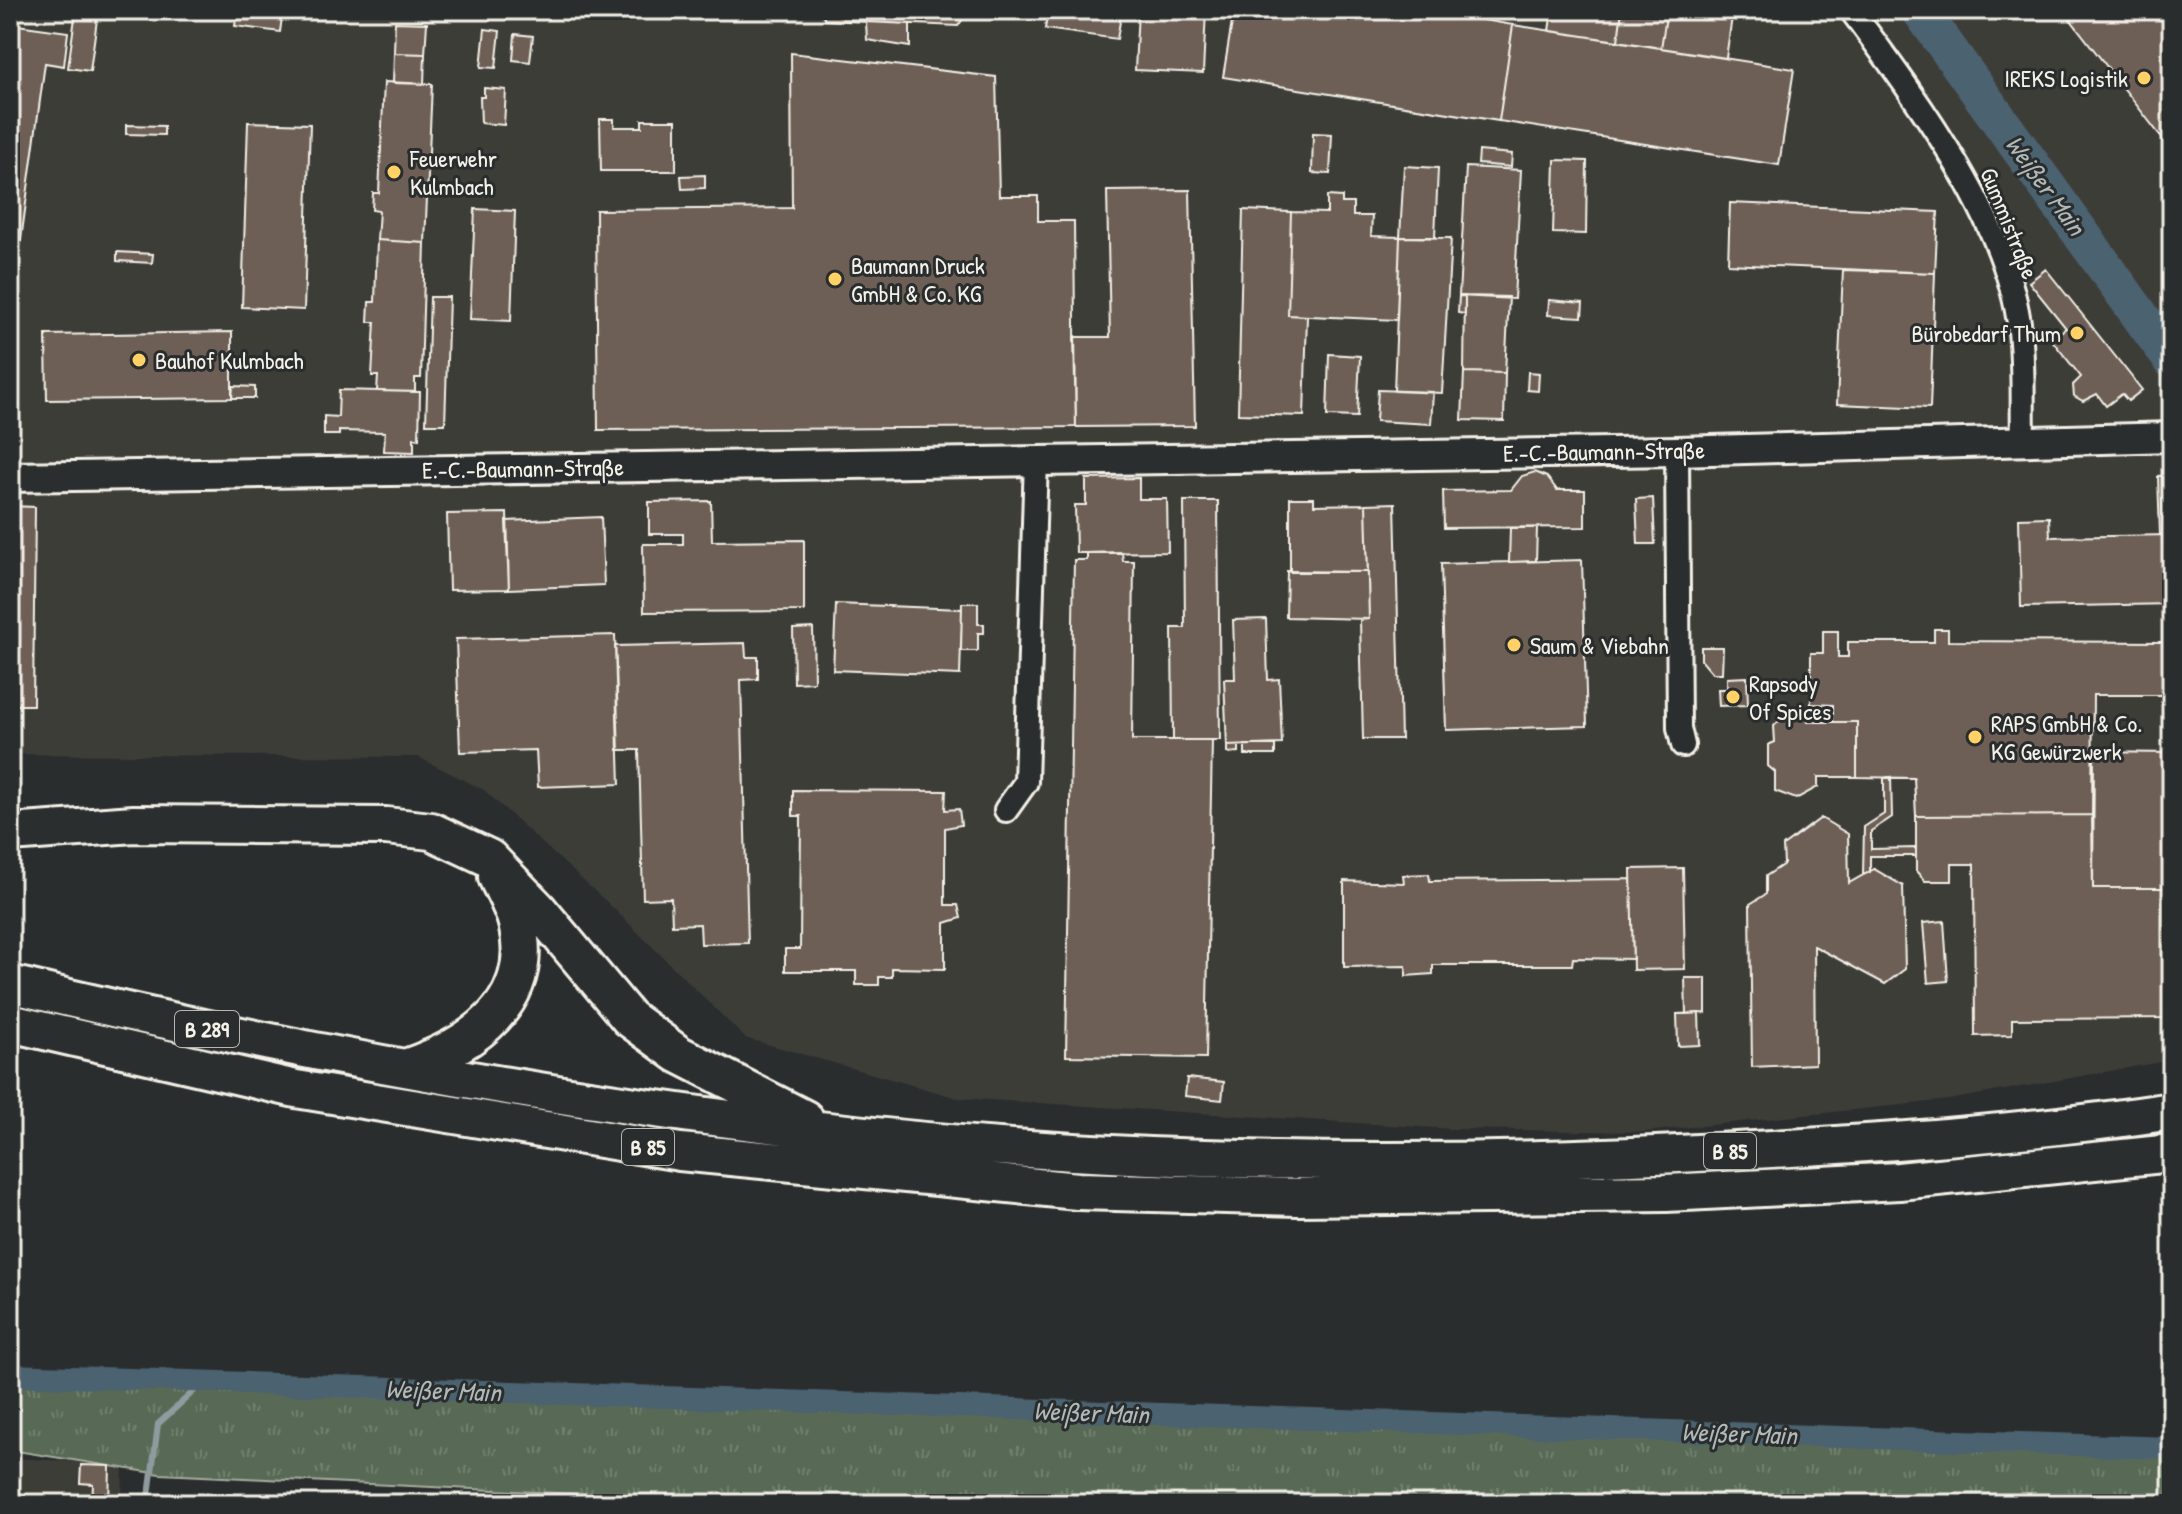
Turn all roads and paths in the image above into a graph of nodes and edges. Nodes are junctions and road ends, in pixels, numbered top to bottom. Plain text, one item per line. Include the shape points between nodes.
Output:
1 (1851, 10) edge
2 (2172, 437) edge
3 (2023, 441) junction
4 (1677, 451) junction
5 (1036, 459) junction
6 (10, 477) edge
7 (1683, 745) dead end
8 (1006, 810) dead end
9 (10, 833) edge
10 (489, 858) junction
11 (10, 984) edge
12 (10, 1023) edge
13 (405, 1068) junction
14 (2172, 1111) edge
15 (831, 1132) junction
16 (2172, 1153) edge

1 - 3 street, Gummistraße via 1969,182 2001,258 2020,329
2 - 3 street, E.-C.-Baumann-Straße
3 - 4 street, E.-C.-Baumann-Straße
4 - 5 street, E.-C.-Baumann-Straße
4 - 7 street
5 - 6 street, E.-C.-Baumann-Straße
5 - 8 street via 1026,782
9 - 10 highway via 134,824 386,826 431,831
10 - 13 highway via 517,921 518,976 500,1011 475,1037
10 - 15 highway via 629,1018 678,1054
11 - 13 highway, B 289
12 - 16 highway, B 85 via 296,1089 680,1152 1078,1191 1297,1197 1666,1193 1899,1181
13 - 15 highway, B 289
14 - 15 highway, B 85 via 2030,1129 1600,1159 1287,1160

